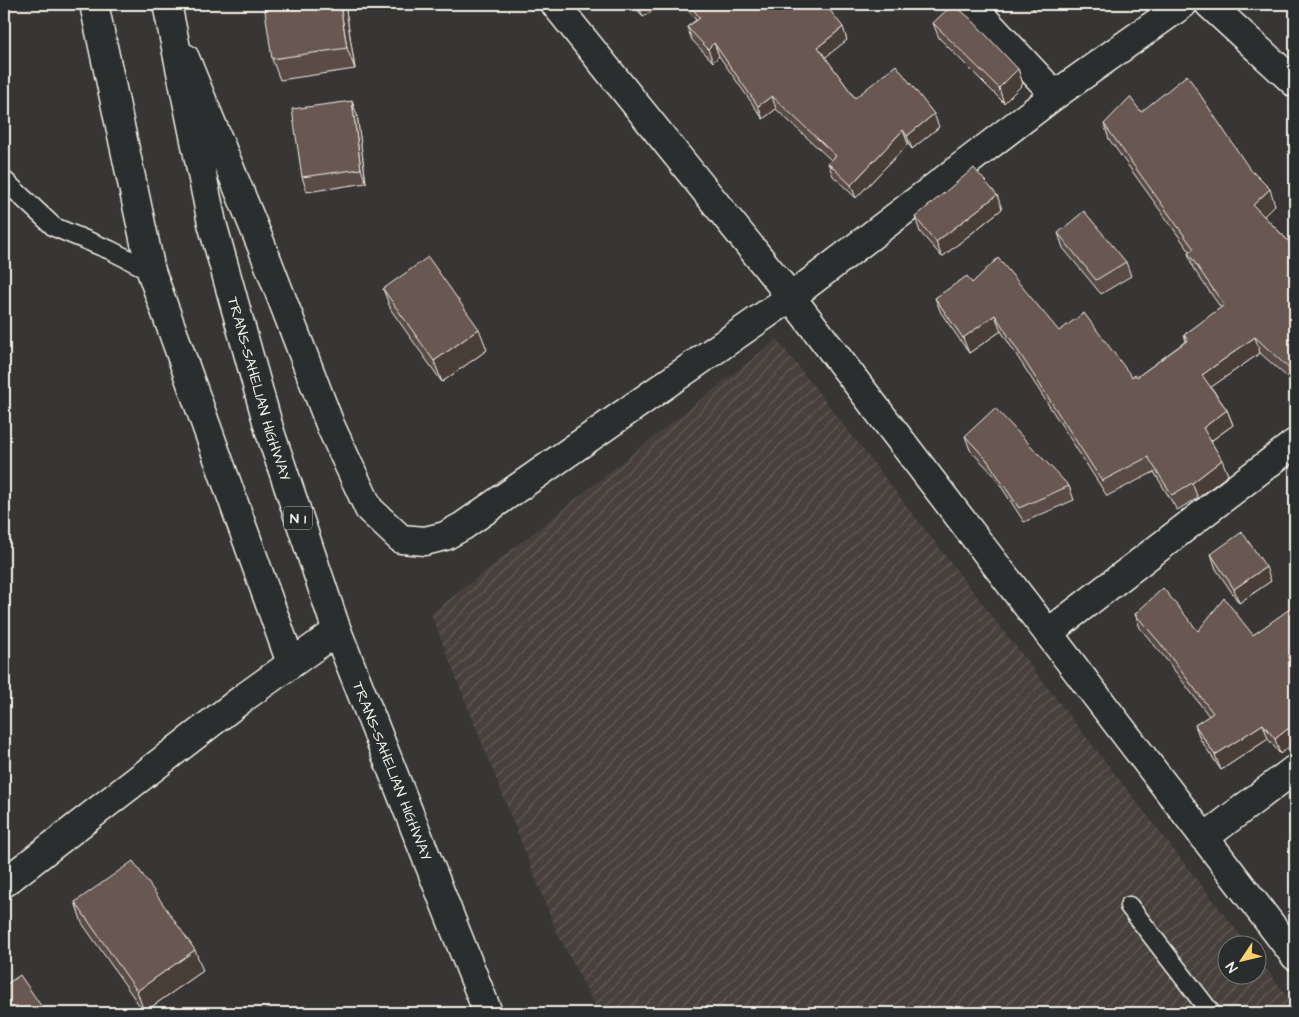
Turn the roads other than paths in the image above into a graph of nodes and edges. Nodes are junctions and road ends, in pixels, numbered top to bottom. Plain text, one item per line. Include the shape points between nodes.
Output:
1 (94, 4) edge
2 (555, 4) edge
3 (966, 4) edge
4 (1209, 4) edge
5 (1173, 6) edge
6 (169, 12) edge
7 (1294, 78) edge
8 (1055, 95) junction
9 (4, 180) edge
10 (151, 271) junction
11 (791, 297) junction
12 (1295, 443) edge
13 (337, 631) junction
14 (1048, 633) junction
15 (291, 663) junction
16 (1295, 769) edge
17 (1204, 838) junction
18 (4, 883) edge
19 (1129, 906) dead end
20 (1295, 956) edge
21 (488, 1013) edge
22 (1211, 1013) edge

1 - 10 main road
2 - 11 main road
3 - 8 main road
4 - 7 main road
5 - 8 main road
6 - 11 main road via 331,427 369,509 401,539 425,541 445,536 463,526
6 - 13 main road, TRANS-SAHELIAN HIGHWAY / N 1 via 212,223 270,432
8 - 11 main road
9 - 10 lane via 54,227
10 - 15 main road
11 - 14 main road
12 - 14 main road
13 - 15 main road
13 - 21 main road, TRANS-SAHELIAN HIGHWAY / N 1
14 - 17 main road
15 - 18 main road
16 - 17 main road
17 - 20 main road
19 - 22 lane

